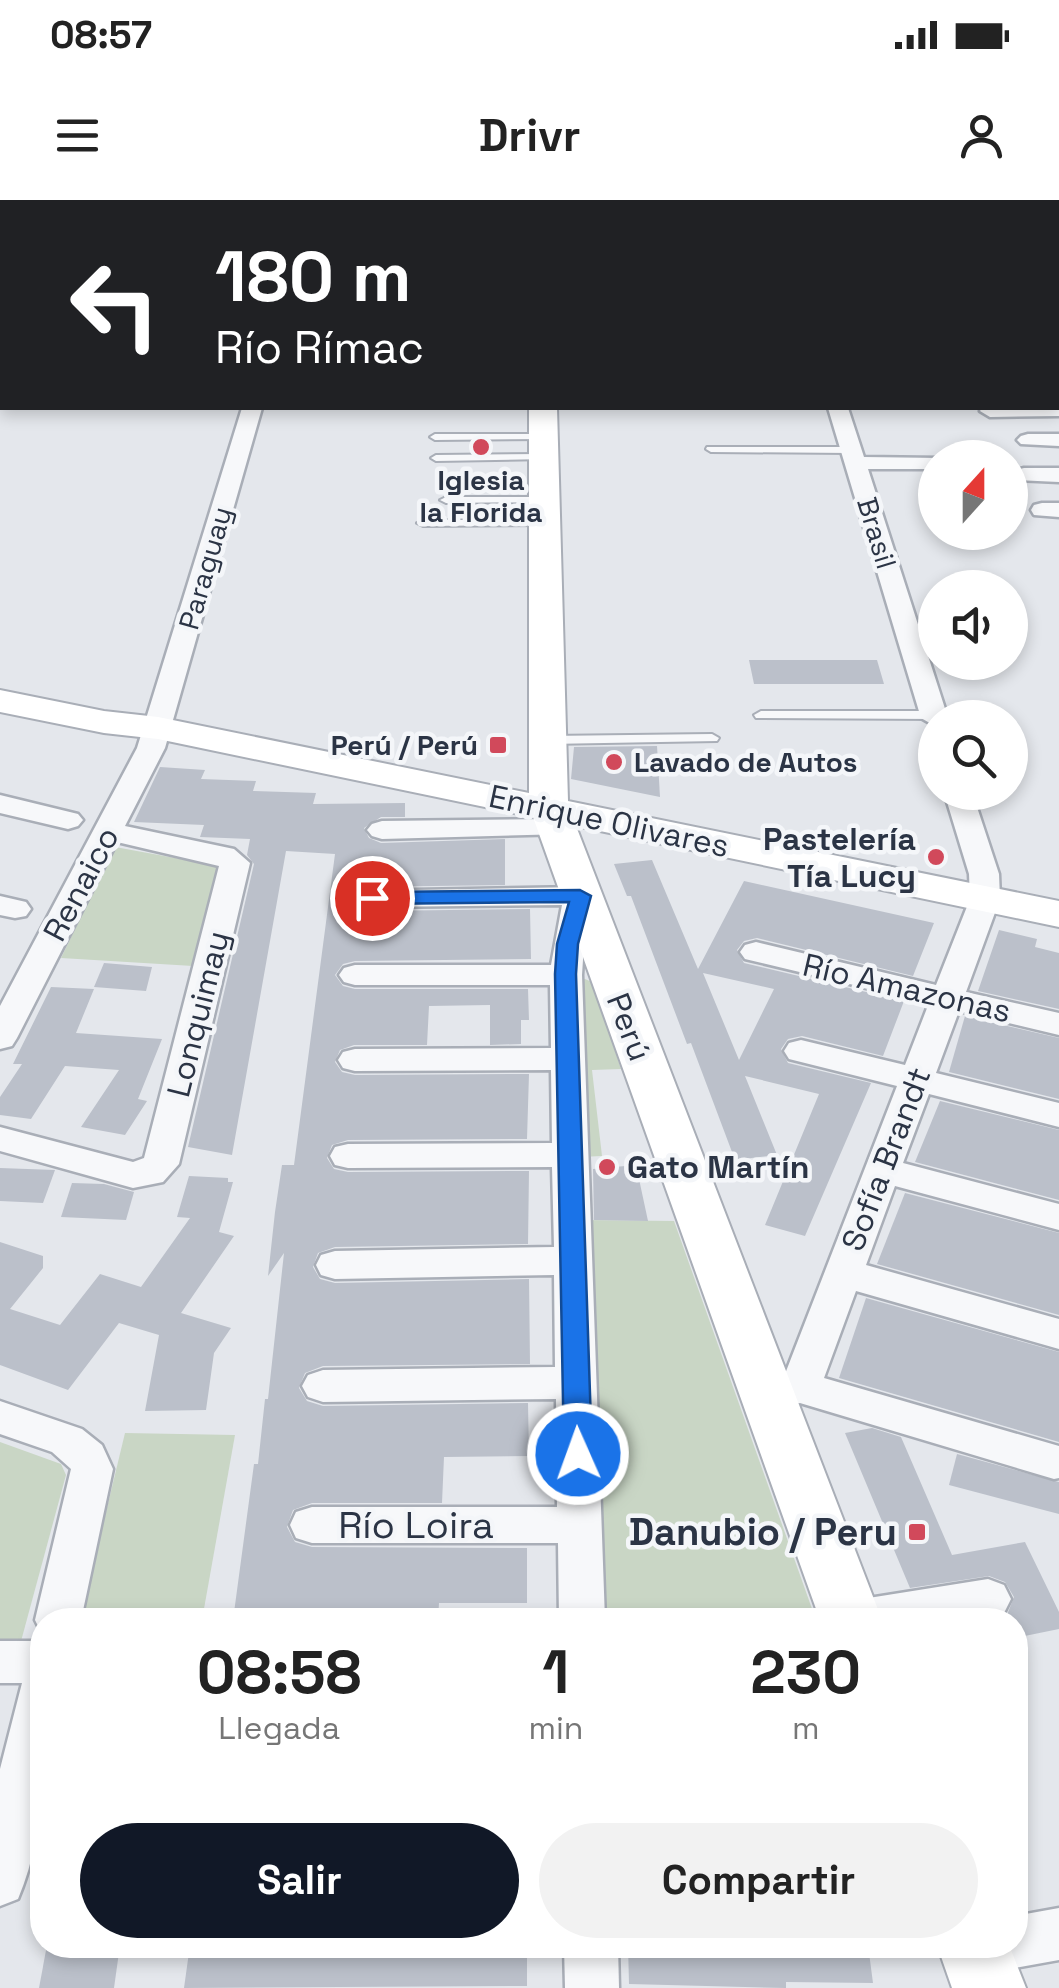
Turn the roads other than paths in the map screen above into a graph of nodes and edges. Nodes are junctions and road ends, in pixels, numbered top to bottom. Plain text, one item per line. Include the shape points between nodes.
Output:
1 (251, 410) edge
2 (839, 410) edge
3 (990, 410) dead end
4 (1059, 410) edge
5 (543, 434) edge
6 (436, 437) dead end
7 (1028, 440) dead end
8 (1059, 440) edge
9 (711, 450) dead end
10 (853, 456) junction
11 (436, 458) dead end
12 (918, 462) edge
13 (1028, 475) edge
14 (1059, 475) edge
15 (446, 500) dead end
16 (544, 512) junction
17 (424, 523) dead end
18 (0, 687) edge
19 (930, 700) edge
20 (0, 702) edge
21 (762, 716) dead end
22 (918, 716) edge
23 (158, 728) junction
24 (712, 738) dead end
25 (548, 740) junction
26 (0, 804) edge
27 (964, 810) edge
28 (552, 818) junction
29 (68, 820) dead end
30 (382, 830) dead end
31 (109, 831) junction
32 (580, 896) junction
33 (372, 898) dead end
34 (985, 899) junction
35 (1059, 914) edge
36 (756, 952) dead end
37 (566, 974) junction
38 (355, 975) dead end
39 (947, 998) junction
40 (1059, 1024) edge
41 (0, 1038) edge
42 (801, 1051) dead end
43 (568, 1058) junction
44 (355, 1060) dead end
45 (916, 1080) junction
46 (1059, 1115) edge
47 (0, 1138) edge
48 (570, 1155) junction
49 (348, 1156) dead end
50 (882, 1170) junction
51 (1059, 1216) edge
52 (573, 1261) junction
53 (335, 1265) dead end
54 (843, 1274) junction
55 (1059, 1334) edge
56 (576, 1383) junction
57 (323, 1386) dead end
58 (783, 1390) junction
59 (0, 1417) edge
60 (1054, 1462) dead end
61 (580, 1525) junction
62 (312, 1526) dead end
63 (988, 1598) dead end
64 (61, 1608) edge
65 (582, 1608) edge
66 (850, 1608) edge
67 (927, 1608) edge
68 (0, 1662) edge
69 (30, 1662) edge
70 (30, 1745) edge
71 (0, 1881) edge
72 (1059, 1934) edge
73 (1028, 1943) edge
74 (591, 1958) edge
75 (592, 1988) edge

1 - 23 street, Paraguay
2 - 10 street, Brasil
3 - 4 street
5 - 6 lane
5 - 11 lane
5 - 16 street, Perú
7 - 8 street
9 - 10 lane
10 - 12 street, Brasil
10 - 19 street, Brasil
13 - 14 street
15 - 16 lane
16 - 17 lane
16 - 25 street, Perú
18 - 23 street, Enrique Olivares via 115,711
20 - 23 street, Enrique Olivares
21 - 22 lane
23 - 28 street, Enrique Olivares
23 - 31 street, Renaico
24 - 25 lane
25 - 28 street, Perú
26 - 29 street
27 - 34 street
28 - 30 street
28 - 32 street, Perú
28 - 34 street, Enrique Olivares
31 - 41 street, Renaico
31 - 47 street, Lonquimay via 235,864 160,1164 133,1175
32 - 33 street
32 - 37 street
32 - 58 street, Perú
34 - 35 street, Enrique Olivares
34 - 39 street, Sofía Brandt
36 - 39 street, Río Amazonas
37 - 38 street
37 - 43 street
39 - 40 street, Río Amazonas
39 - 45 street, Sofía Brandt
42 - 45 street
43 - 44 street
43 - 48 street
45 - 46 street
45 - 50 street, Sofía Brandt
48 - 49 street
48 - 52 street
50 - 51 street
50 - 54 street, Sofía Brandt
52 - 53 street
52 - 56 street
54 - 55 street
54 - 58 street, Sofía Brandt
56 - 57 street
56 - 61 street
58 - 60 street
58 - 66 street, Perú
59 - 64 street via 79,1446 90,1460
61 - 62 street, Río Loira
61 - 65 street
63 - 67 street
68 - 69 street
70 - 71 street
72 - 73 street
74 - 75 street

